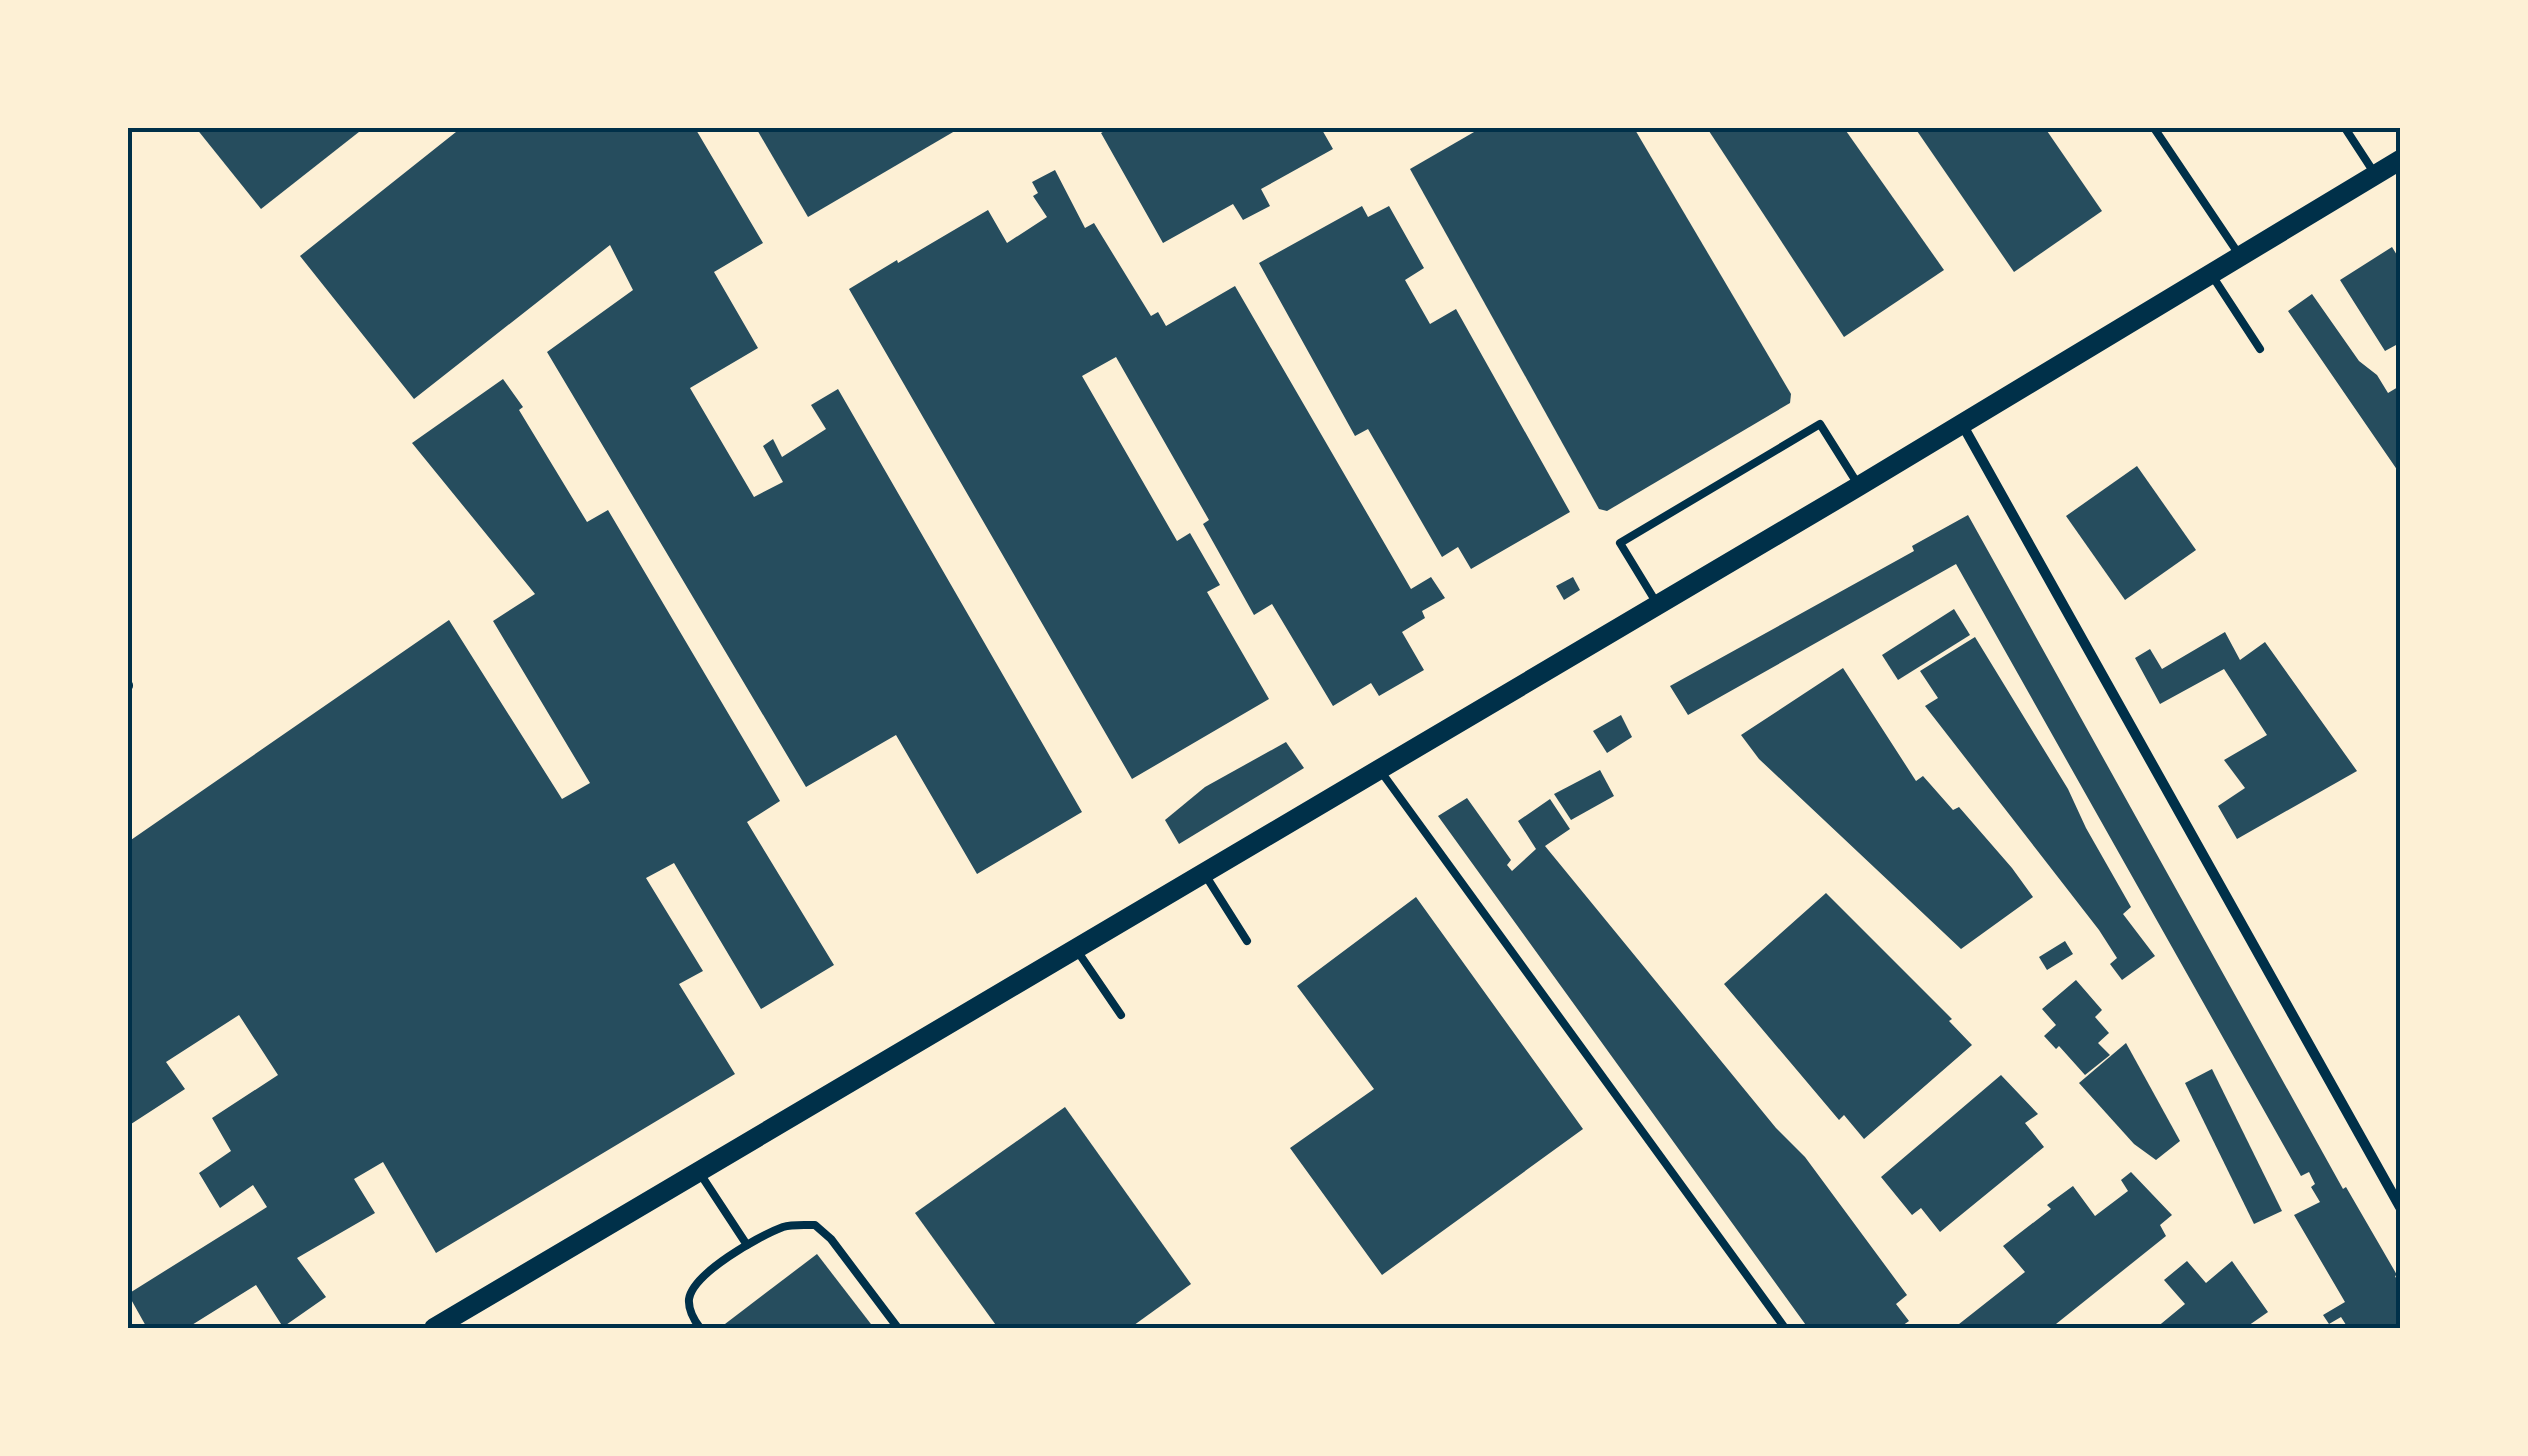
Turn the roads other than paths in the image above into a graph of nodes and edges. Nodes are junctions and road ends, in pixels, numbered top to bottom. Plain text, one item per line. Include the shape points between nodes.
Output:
1 (2154, 128) edge
2 (2346, 128) edge
3 (2400, 160) edge
4 (2376, 175) junction
5 (2240, 257) junction
6 (2212, 274) junction
7 (2260, 348) dead end
8 (1962, 424) junction
9 (1859, 486) junction
10 (1658, 604) junction
11 (1380, 769) junction
12 (1204, 873) junction
13 (1247, 941) dead end
14 (1076, 948) junction
15 (1121, 1015) dead end
16 (699, 1171) junction
17 (2400, 1207) edge
18 (747, 1245) junction
19 (434, 1328) edge
20 (700, 1328) edge
21 (898, 1328) edge
22 (1785, 1328) edge

1 - 5 lane
2 - 4 lane
3 - 4 main road
4 - 5 main road
5 - 6 main road
6 - 7 lane
6 - 8 main road
8 - 9 main road
8 - 17 street
9 - 10 main road
9 - 10 lane via 1820,424 1620,543
10 - 11 main road
11 - 12 main road
11 - 22 lane
12 - 13 lane
12 - 14 main road
14 - 15 lane
14 - 16 main road
16 - 18 lane
16 - 19 main road
18 - 20 lane via 702,1276 689,1298
18 - 21 lane via 786,1226 814,1225

